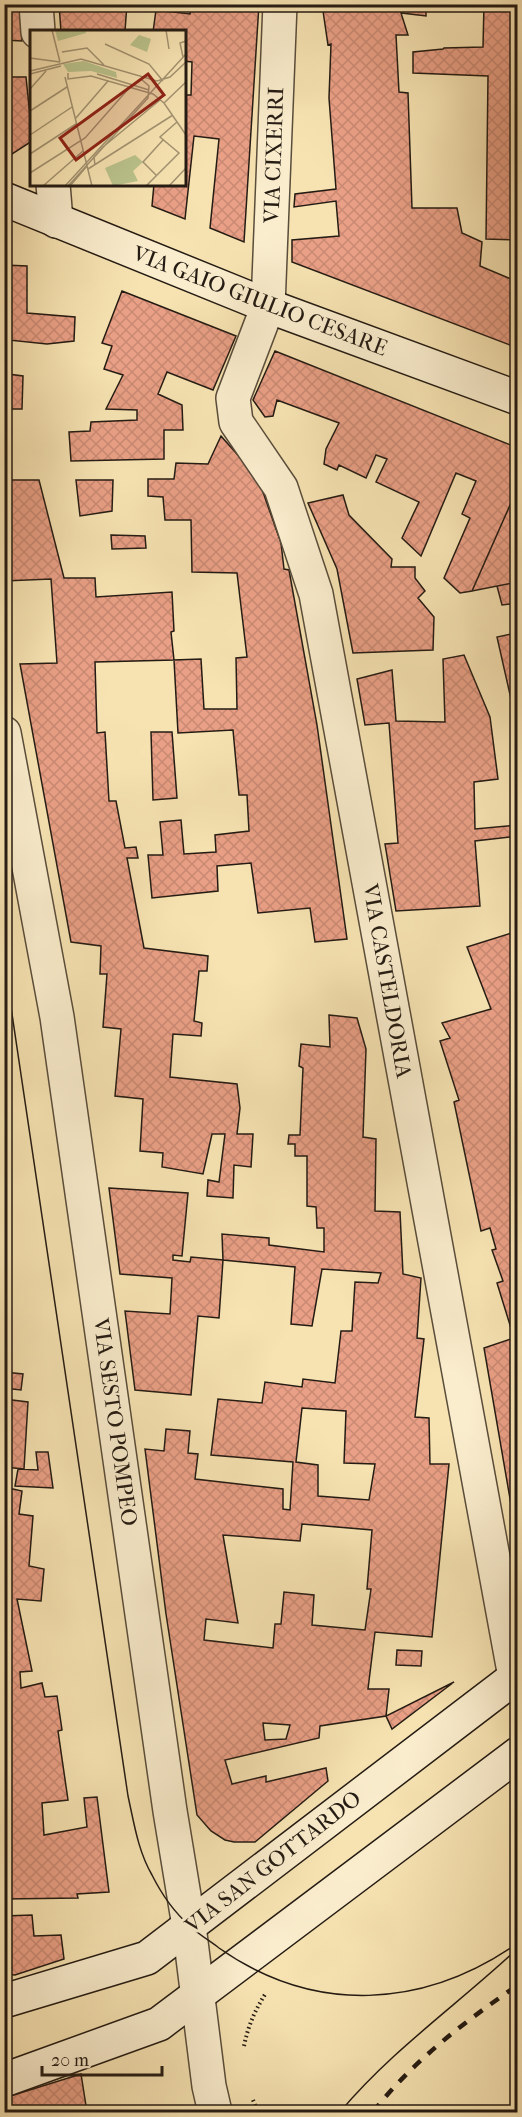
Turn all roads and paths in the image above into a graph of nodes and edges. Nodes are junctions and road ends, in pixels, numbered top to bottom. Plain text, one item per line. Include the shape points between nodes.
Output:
1 (36, 4) edge
2 (280, 4) edge
3 (39, 30) edge
4 (53, 186) edge
5 (4, 199) edge
6 (56, 221) junction
7 (268, 306) junction
8 (518, 398) edge
9 (4, 733) edge
10 (516, 1676) edge
11 (518, 1754) edge
12 (189, 1926) junction
13 (268, 1990) dead end
14 (198, 1995) junction
15 (4, 2001) edge
16 (243, 2051) dead end
17 (4, 2080) edge
18 (250, 2092) dead end
19 (215, 2112) edge
20 (258, 2112) edge

1 - 3 street
2 - 7 street, VIA CIXERRI
4 - 6 street
5 - 6 street, VIA GAIO GIULIO CESARE
6 - 7 street, VIA GAIO GIULIO CESARE
7 - 8 street, VIA GAIO GIULIO CESARE
7 - 10 street, VIA CASTELDORIA via 233,398 236,422 280,488 316,594
9 - 12 street, VIA SESTO POMPEO via 57,1017
10 - 12 street, VIA SAN GOTTARDO
11 - 14 street
12 - 14 street, VIA SESTO POMPEO
12 - 15 street, VIA SAN GOTTARDO via 147,1958
13 - 16 path via 247,2029
14 - 17 street via 159,2024
14 - 19 street, VIA SESTO POMPEO
18 - 20 path

